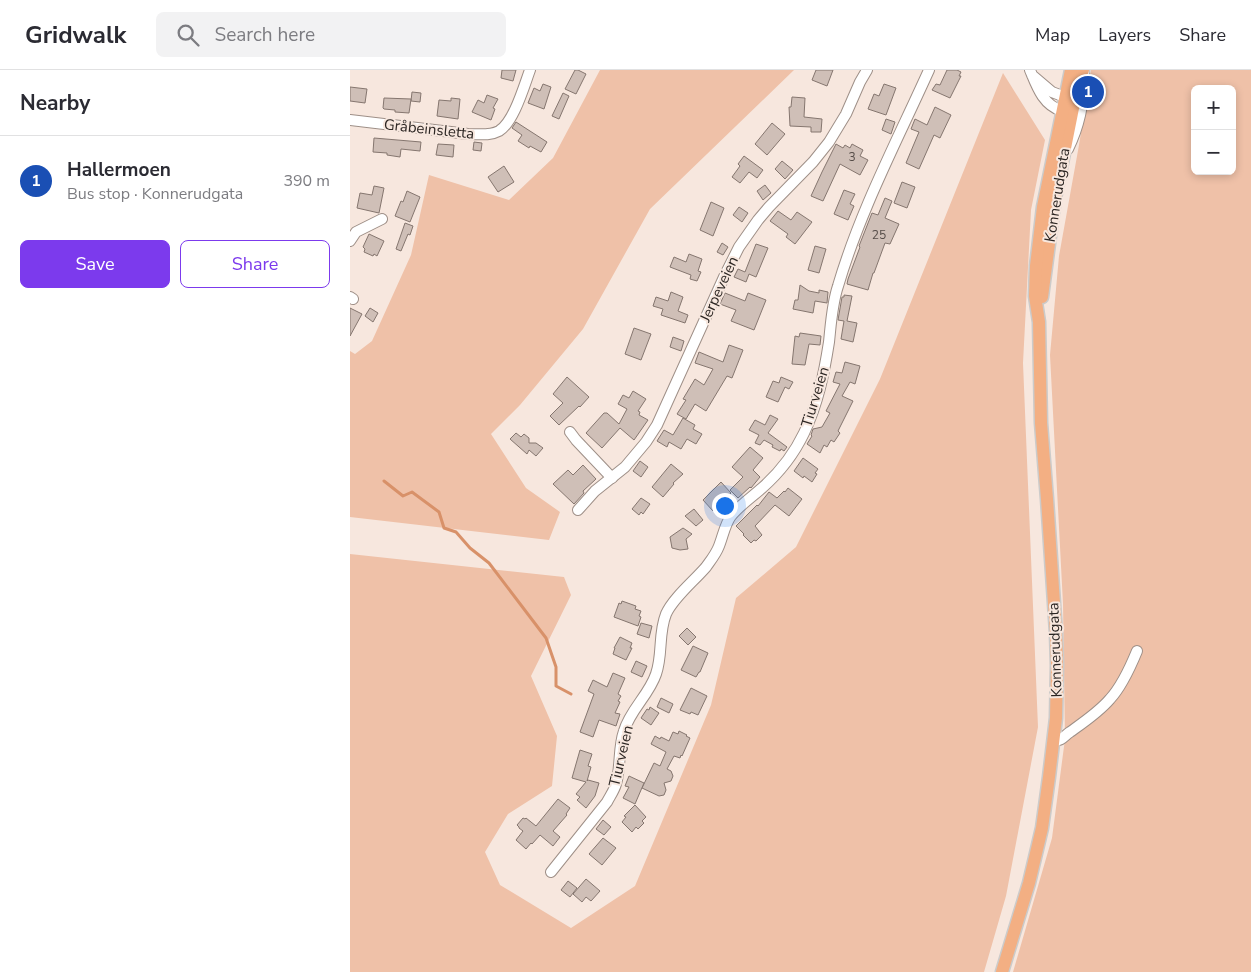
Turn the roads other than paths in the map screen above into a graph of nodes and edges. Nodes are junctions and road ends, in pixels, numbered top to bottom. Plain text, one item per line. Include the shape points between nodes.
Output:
1 (530, 70) edge
2 (867, 70) edge
3 (929, 70) edge
4 (1071, 70) edge
5 (1083, 70) edge
6 (1031, 73) edge
7 (1065, 96) junction
8 (1067, 110) junction
9 (350, 120) edge
10 (1062, 163) junction
11 (382, 219) dead end
12 (350, 241) edge
13 (1039, 322) junction
14 (570, 432) dead end
15 (612, 478) junction
16 (578, 510) dead end
17 (1137, 651) dead end
18 (1054, 741) junction
19 (551, 872) dead end
20 (1002, 972) edge

1 - 9 street, Gråbeinsletta via 514,113 504,127 494,133 468,134
2 - 15 street, Jerpeveien via 829,142 763,214 739,247 657,425 634,456
3 - 19 street, Tiurveien via 847,256 834,300 819,392 804,433 763,488 731,516 713,557 669,609 661,633 653,684 624,729 614,791
4 - 7 main road, Konnerudgata
5 - 8 main road, Konnerudgata
5 - 10 street via 1085,93 1080,119
6 - 7 street via 1052,92
6 - 8 street via 1051,106
7 - 8 main road, Konnerudgata
8 - 10 main road, Konnerudgata
8 - 13 main road, Konnerudgata via 1049,176 1039,237 1034,296
10 - 13 main road, Konnerudgata via 1052,214
11 - 12 street via 356,232
13 - 18 main road, Konnerudgata via 1041,423 1057,665
14 - 15 street
15 - 16 street, Jerpeveien
17 - 18 street via 1110,700 1060,741
18 - 20 main road, Konnerudgata via 1042,828

